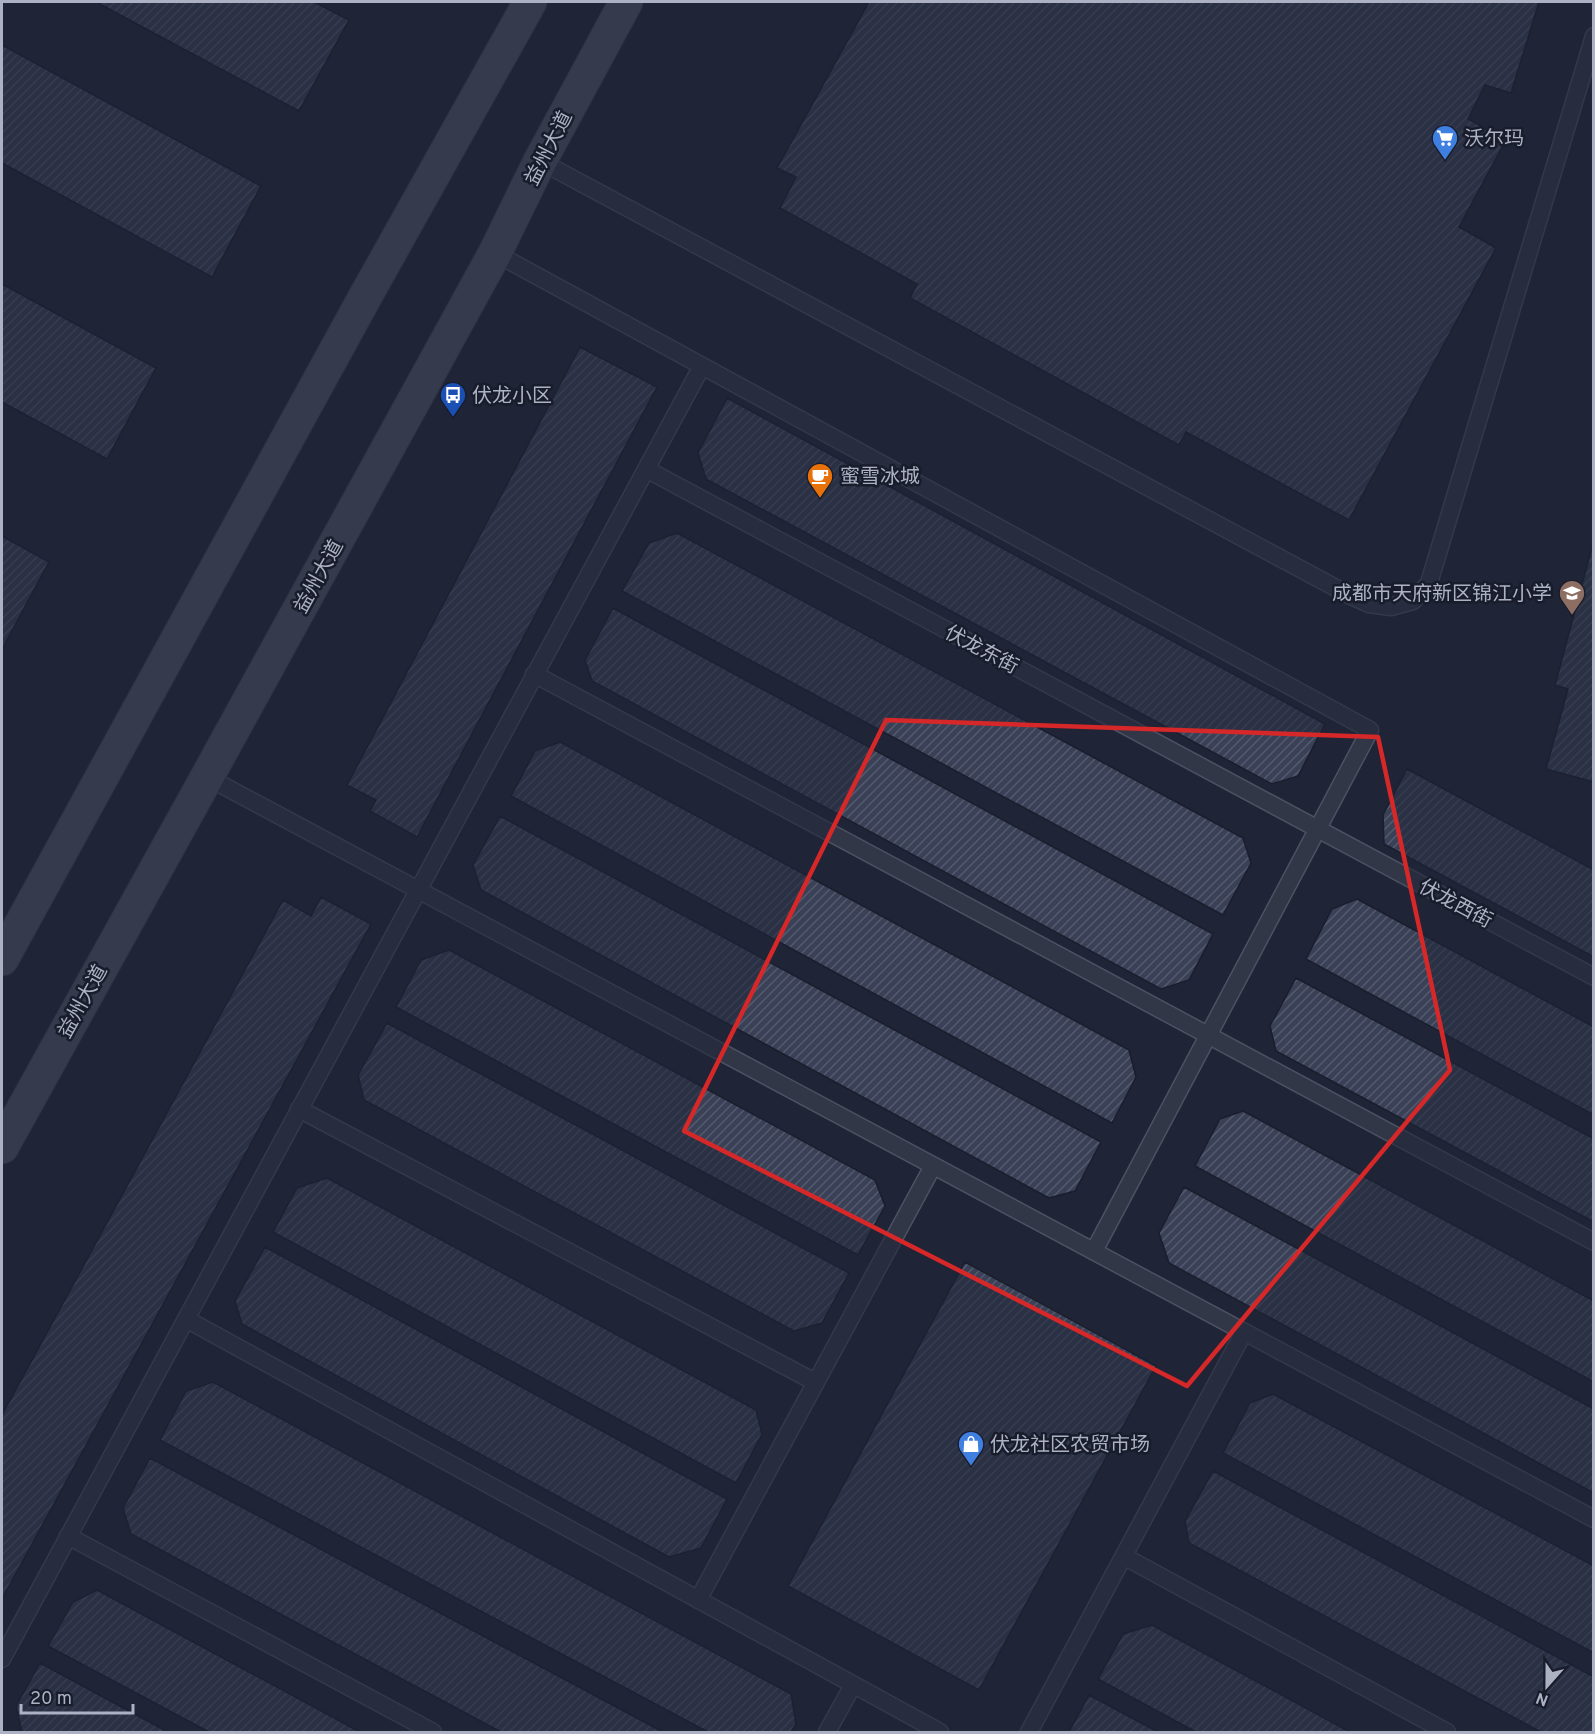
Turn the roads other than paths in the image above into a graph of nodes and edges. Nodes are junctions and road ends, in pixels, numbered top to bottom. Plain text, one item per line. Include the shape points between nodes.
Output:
1 (530, 2) edge
2 (626, 2) edge
3 (1593, 36) edge
4 (540, 161) junction
5 (495, 253) junction
6 (702, 366) junction
7 (646, 469) junction
8 (534, 674) junction
9 (207, 777) junction
10 (1318, 829) junction
11 (418, 890) junction
12 (2, 959) edge
13 (1593, 977) edge
14 (1208, 1035) junction
15 (299, 1109) junction
16 (2, 1147) edge
17 (933, 1166) junction
18 (1593, 1242) edge
19 (1094, 1251) junction
20 (186, 1319) junction
21 (1244, 1332) junction
22 (815, 1382) junction
23 (1593, 1519) edge
24 (68, 1536) junction
25 (1125, 1557) junction
26 (698, 1600) junction
27 (2, 1659) edge
28 (853, 1685) junction
29 (433, 1732) edge
30 (827, 1732) edge
31 (940, 1732) edge
32 (1029, 1732) edge
33 (1447, 1732) edge

1 - 12 main road
2 - 4 main road, 益州大道
3 - 4 lane via 1430,583 1413,601 1391,607 1349,596
4 - 5 main road, 益州大道
5 - 6 lane
5 - 9 main road, 益州大道
6 - 7 lane
6 - 10 lane via 1370,730
7 - 8 lane
7 - 10 lane, 伏龙东街
8 - 11 lane
8 - 14 lane
9 - 11 lane
9 - 16 main road, 益州大道
10 - 13 lane, 伏龙西街
10 - 14 lane
11 - 15 lane
11 - 17 lane
14 - 18 lane
14 - 19 lane
15 - 20 lane
15 - 22 lane
17 - 19 lane
17 - 22 lane
19 - 21 lane
20 - 24 lane
20 - 26 lane
21 - 23 lane
21 - 25 lane
22 - 26 lane
24 - 27 lane
24 - 29 lane
25 - 32 lane
25 - 33 lane
26 - 28 lane
28 - 30 lane
28 - 31 lane

